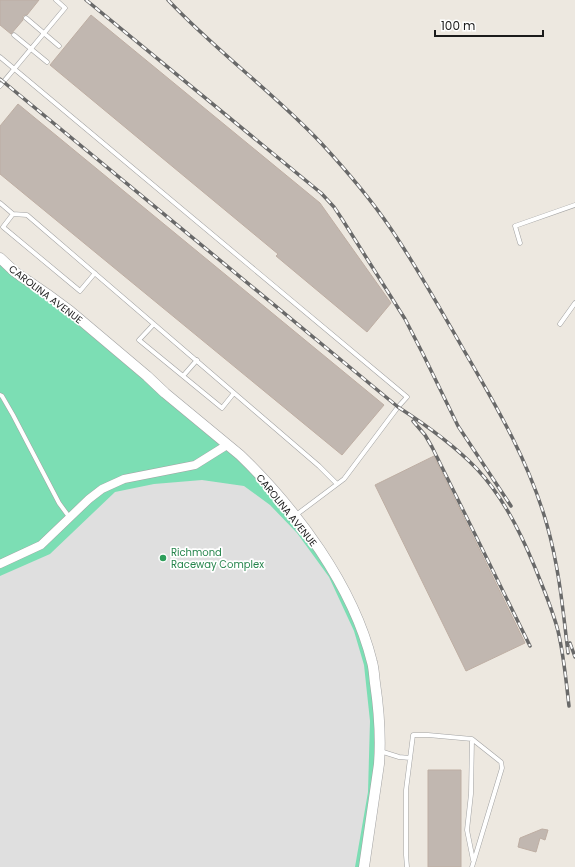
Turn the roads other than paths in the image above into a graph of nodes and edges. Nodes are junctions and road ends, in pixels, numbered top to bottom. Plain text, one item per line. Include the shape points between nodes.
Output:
1 (56, 0) edge
2 (26, 18) dead end
3 (44, 33) junction
4 (14, 35) dead end
5 (59, 46) dead end
6 (31, 49) junction
7 (0, 56) edge
8 (47, 62) dead end
9 (15, 69) junction
10 (0, 86) edge
11 (0, 203) edge
12 (575, 205) edge
13 (14, 214) junction
14 (520, 243) dead end
15 (0, 258) edge
16 (95, 273) junction
17 (575, 303) edge
18 (154, 324) junction
19 (560, 324) dead end
20 (197, 360) junction
21 (183, 376) junction
22 (234, 393) junction
23 (0, 395) edge
24 (227, 445) junction
25 (337, 484) junction
26 (295, 516) junction
27 (70, 518) junction
28 (0, 564) edge
29 (472, 739) junction
30 (380, 751) junction
31 (410, 758) junction
32 (473, 861) junction
33 (364, 867) edge
34 (407, 867) edge
35 (472, 867) edge

1 - 3 lane via 65,8
2 - 3 lane
3 - 5 lane
3 - 6 lane
4 - 6 lane
6 - 8 lane
6 - 9 lane
7 - 9 lane
9 - 10 lane
9 - 25 lane via 407,397 344,479
11 - 13 lane
12 - 14 lane via 515,226
13 - 16 lane via 26,215
13 - 16 lane via 3,227 80,292
15 - 24 street, CAROLINA AVENUE via 70,311
16 - 18 lane
17 - 19 lane
18 - 20 lane
18 - 21 lane via 139,340
20 - 21 lane
20 - 22 lane
21 - 22 lane via 222,408
22 - 25 lane
23 - 27 lane via 59,503
24 - 26 street, CAROLINA AVENUE via 250,465
24 - 27 street via 195,465 124,479 102,489
25 - 26 lane
26 - 30 street, CAROLINA AVENUE via 341,583 364,638 374,670
27 - 28 street via 42,544
29 - 31 lane via 413,735
29 - 32 lane via 467,830
29 - 32 lane via 501,762 502,768
30 - 31 lane
30 - 33 street, CAROLINA AVENUE
31 - 34 lane via 406,790
32 - 35 lane

